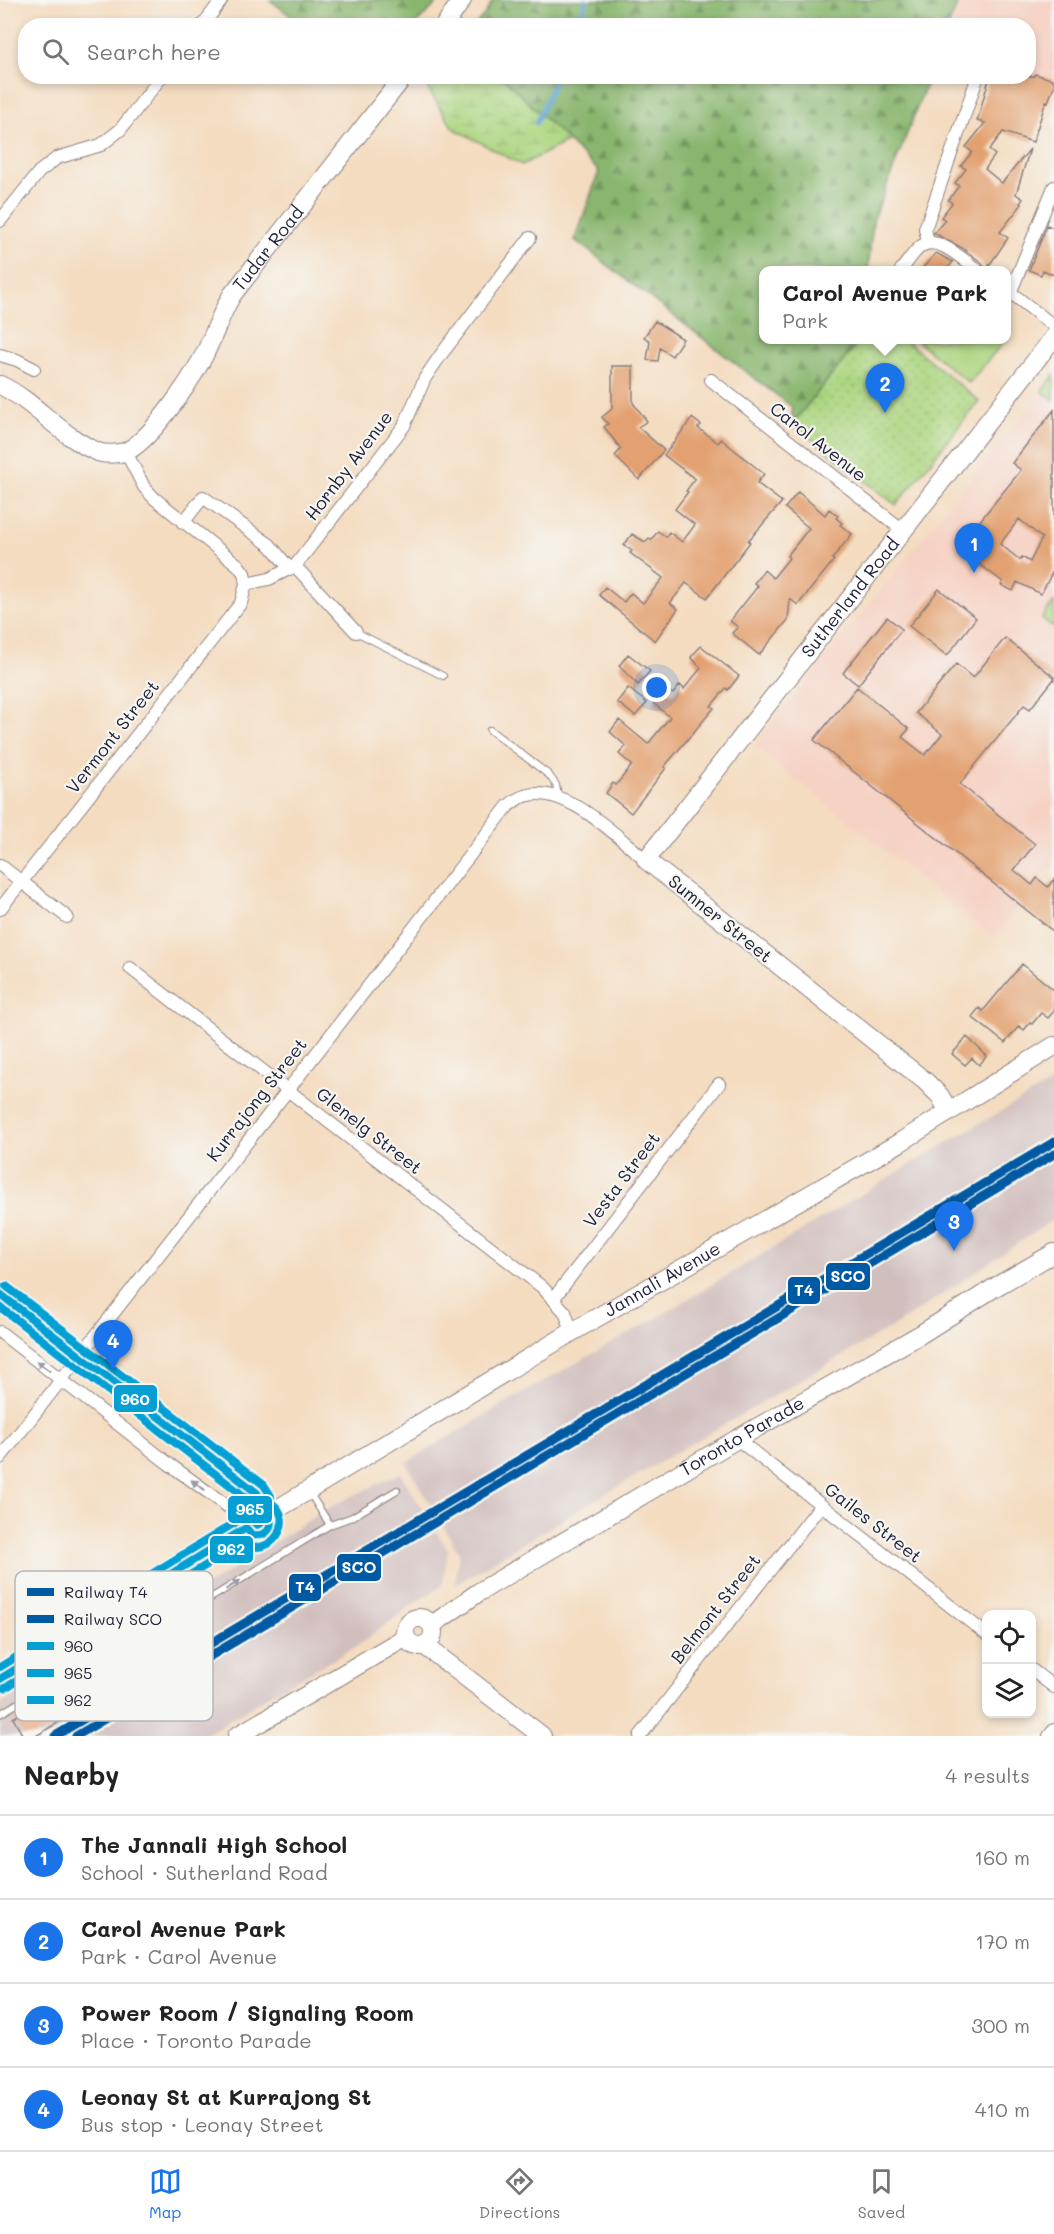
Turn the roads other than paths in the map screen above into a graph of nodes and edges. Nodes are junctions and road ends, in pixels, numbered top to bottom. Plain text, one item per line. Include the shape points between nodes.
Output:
1 (462, 0) edge
2 (221, 1) edge
3 (208, 18) edge
4 (450, 18) edge
5 (156, 84) edge
6 (398, 84) edge
7 (975, 84) edge
8 (1054, 187) edge
9 (0, 221) edge
10 (530, 238) dead end
11 (928, 242) junction
12 (904, 266) edge
13 (972, 266) edge
14 (1011, 285) edge
15 (1011, 292) edge
16 (1054, 326) edge
17 (1054, 337) edge
18 (0, 356) edge
19 (34, 369) dead end
20 (711, 380) dead end
21 (0, 385) edge
22 (126, 452) junction
23 (183, 523) junction
24 (904, 531) junction
25 (293, 567) junction
26 (246, 584) junction
27 (356, 632) joint
28 (443, 676) dead end
29 (490, 730) dead end
30 (558, 796) junction
31 (646, 860) junction
32 (0, 865) edge
33 (21, 882) junction
34 (0, 909) edge
35 (67, 917) dead end
36 (130, 968) dead end
37 (1054, 1046) edge
38 (719, 1084) dead end
39 (288, 1090) junction
40 (949, 1112) junction
41 (1054, 1253) edge
42 (0, 1294) edge
43 (554, 1298) junction
44 (0, 1332) edge
45 (572, 1332) junction
46 (80, 1355) junction
47 (61, 1379) junction
48 (737, 1439) junction
49 (0, 1458) edge
50 (396, 1491) dead end
51 (309, 1492) junction
52 (821, 1505) junction
53 (265, 1512) junction
54 (245, 1524) junction
55 (330, 1525) junction
56 (172, 1571) edge
57 (213, 1597) edge
58 (432, 1625) junction
59 (982, 1630) edge
60 (406, 1637) junction
61 (424, 1645) junction
62 (15, 1670) edge
63 (1036, 1673) edge
64 (0, 1679) edge
65 (1054, 1687) edge
66 (15, 1705) edge
67 (0, 1714) edge
68 (1054, 1730) edge
69 (237, 1736) edge
70 (542, 1736) edge
71 (640, 1736) edge
72 (1049, 1736) edge

1 - 4 street
2 - 3 street
5 - 9 street via 120,130 101,145 57,158 39,172
6 - 22 street, Tudar Road via 232,295 189,382 149,433
7 - 11 street via 925,229
8 - 14 street
10 - 25 street, Hornby Avenue via 435,363 404,426
11 - 12 street
11 - 13 street via 952,251
15 - 16 street
17 - 24 street, Sutherland Road
18 - 19 street
20 - 24 street, Carol Avenue
21 - 22 street via 81,444 101,454
22 - 23 street via 144,487
23 - 25 street via 203,497 270,545
23 - 26 street via 238,565
24 - 31 street, Sutherland Road
25 - 26 street
25 - 27 street
26 - 33 street, Vermont Street via 241,603
27 - 28 lane
29 - 30 lane via 549,774
30 - 31 street, Sumner Street via 573,803
30 - 39 street, Kurrajong Street via 524,796 508,806
31 - 40 street, Sumner Street via 925,1081
32 - 33 street
33 - 34 street, Vermont Street
33 - 35 street
36 - 39 street, Glenelg Street
37 - 40 street, Jannali Avenue
38 - 43 street, Vesta Street
39 - 43 street, Glenelg Street
39 - 46 street, Kurrajong Street
40 - 45 street, Jannali Avenue
41 - 48 street, Toronto Parade
42 - 46 street
43 - 45 street, Glenelg Street via 565,1312
47 -> 44 street
45 - 51 street, Jannali Avenue
46 - 47 street, Kurrajong Street
46 - 53 street via 257,1493
47 - 49 street, Kurrajong Street
54 -> 47 street
48 - 52 street, Gailes Street
48 - 58 street, Toronto Parade via 479,1592
50 - 55 lane
51 - 53 street, Jannali Avenue
51 - 55 lane
52 - 59 street, Gailes Street
52 - 71 street, Belmont Street
53 - 54 street via 249,1512
53 - 54 street via 273,1523 266,1535 256,1537
54 - 56 street
57 -> 55 lane
58 - 60 street via 420,1618 411,1620
58 - 61 street via 433,1637
60 - 61 street via 415,1645
60 - 69 street
61 - 70 street
62 - 64 street
63 - 65 street
66 - 67 lane
68 - 72 street

